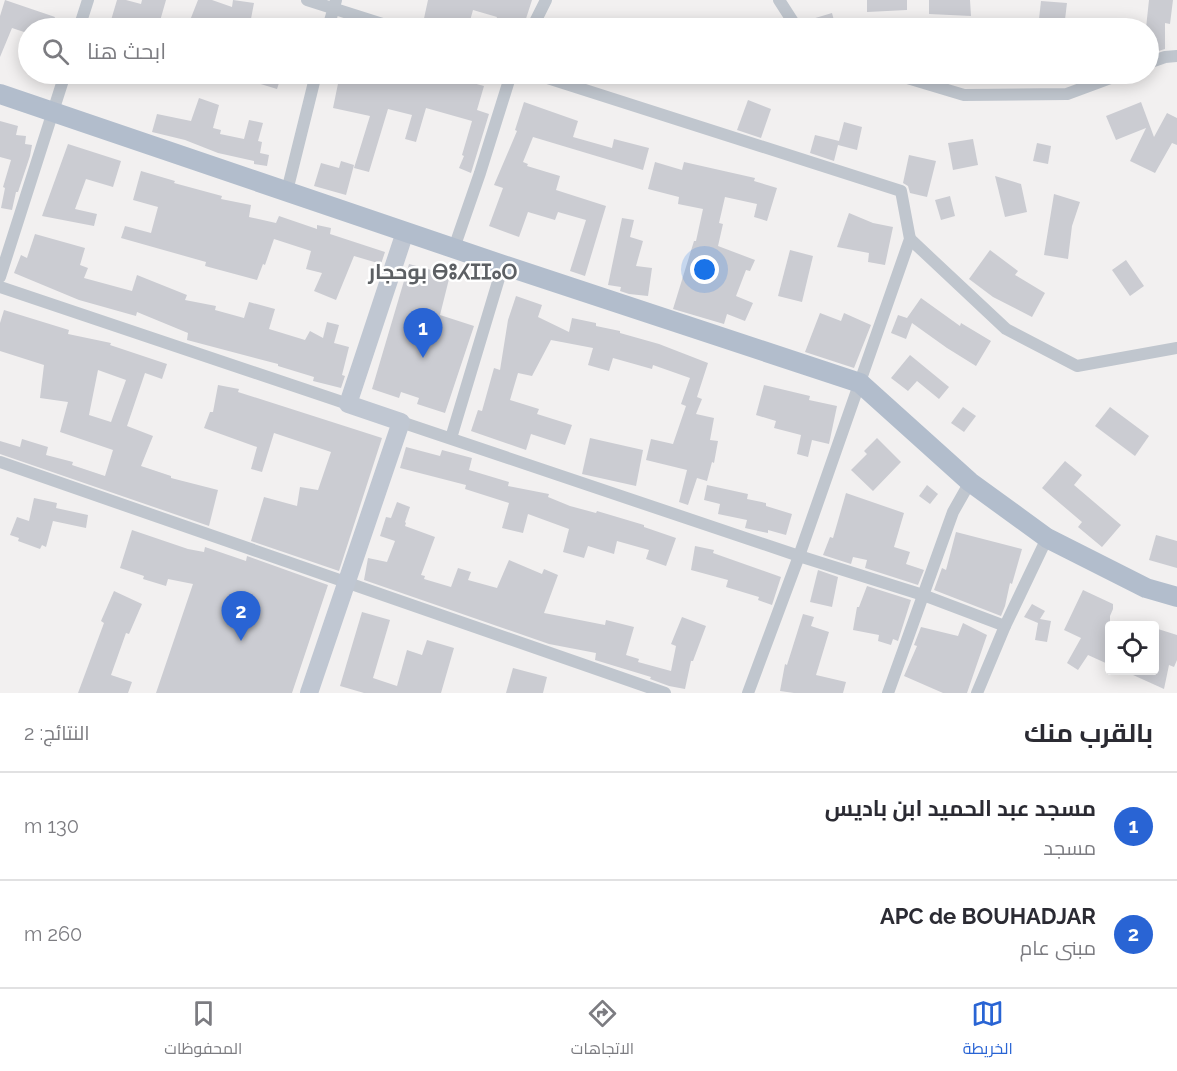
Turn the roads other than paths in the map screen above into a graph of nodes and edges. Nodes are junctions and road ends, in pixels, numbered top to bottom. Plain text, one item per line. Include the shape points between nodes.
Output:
1 (88, 0) edge
2 (307, 0) edge
3 (546, 0) edge
4 (779, 0) edge
5 (334, 4) edge
6 (82, 18) edge
7 (370, 18) edge
8 (537, 18) edge
9 (791, 18) edge
10 (1177, 56) edge
11 (1159, 59) edge
12 (62, 84) edge
13 (314, 84) edge
14 (508, 84) edge
15 (566, 84) edge
16 (927, 84) edge
17 (1094, 84) edge
18 (0, 93) edge
19 (53, 112) junction
20 (287, 191) junction
21 (405, 232) junction
22 (910, 239) junction
23 (454, 248) junction
24 (503, 265) junction
25 (0, 277) edge
26 (0, 287) edge
27 (1177, 348) edge
28 (860, 383) junction
29 (348, 404) junction
30 (401, 422) junction
31 (452, 438) junction
32 (0, 462) edge
33 (970, 482) junction
34 (1047, 538) junction
35 (799, 556) junction
36 (346, 584) junction
37 (923, 595) junction
38 (1177, 597) edge
39 (1005, 626) junction
40 (309, 693) edge
41 (665, 693) edge
42 (748, 693) edge
43 (888, 693) edge
44 (977, 693) edge

1 - 6 street
2 - 5 street
3 - 8 street
4 - 9 street
5 - 7 street
10 - 11 street
12 - 19 street
13 - 20 street
14 - 23 street
15 - 22 street via 900,191
16 - 17 street via 964,95 1067,94
18 - 19 main road
19 - 20 main road
19 - 25 street
20 - 21 main road
21 - 23 main road
21 - 29 main road
22 - 27 street via 1006,329 1077,366
22 - 28 street
23 - 24 main road
24 - 28 main road
24 - 31 street
26 - 29 street
28 - 33 main road
28 - 35 street
29 - 30 main road
30 - 31 street
30 - 36 main road
31 - 35 street
32 - 36 street
33 - 34 main road
33 - 37 street via 953,512
34 - 38 main road via 1146,588
34 - 39 street
35 - 37 street
35 - 42 street
36 - 40 main road
36 - 41 street
37 - 39 street
37 - 43 street
39 - 44 street

